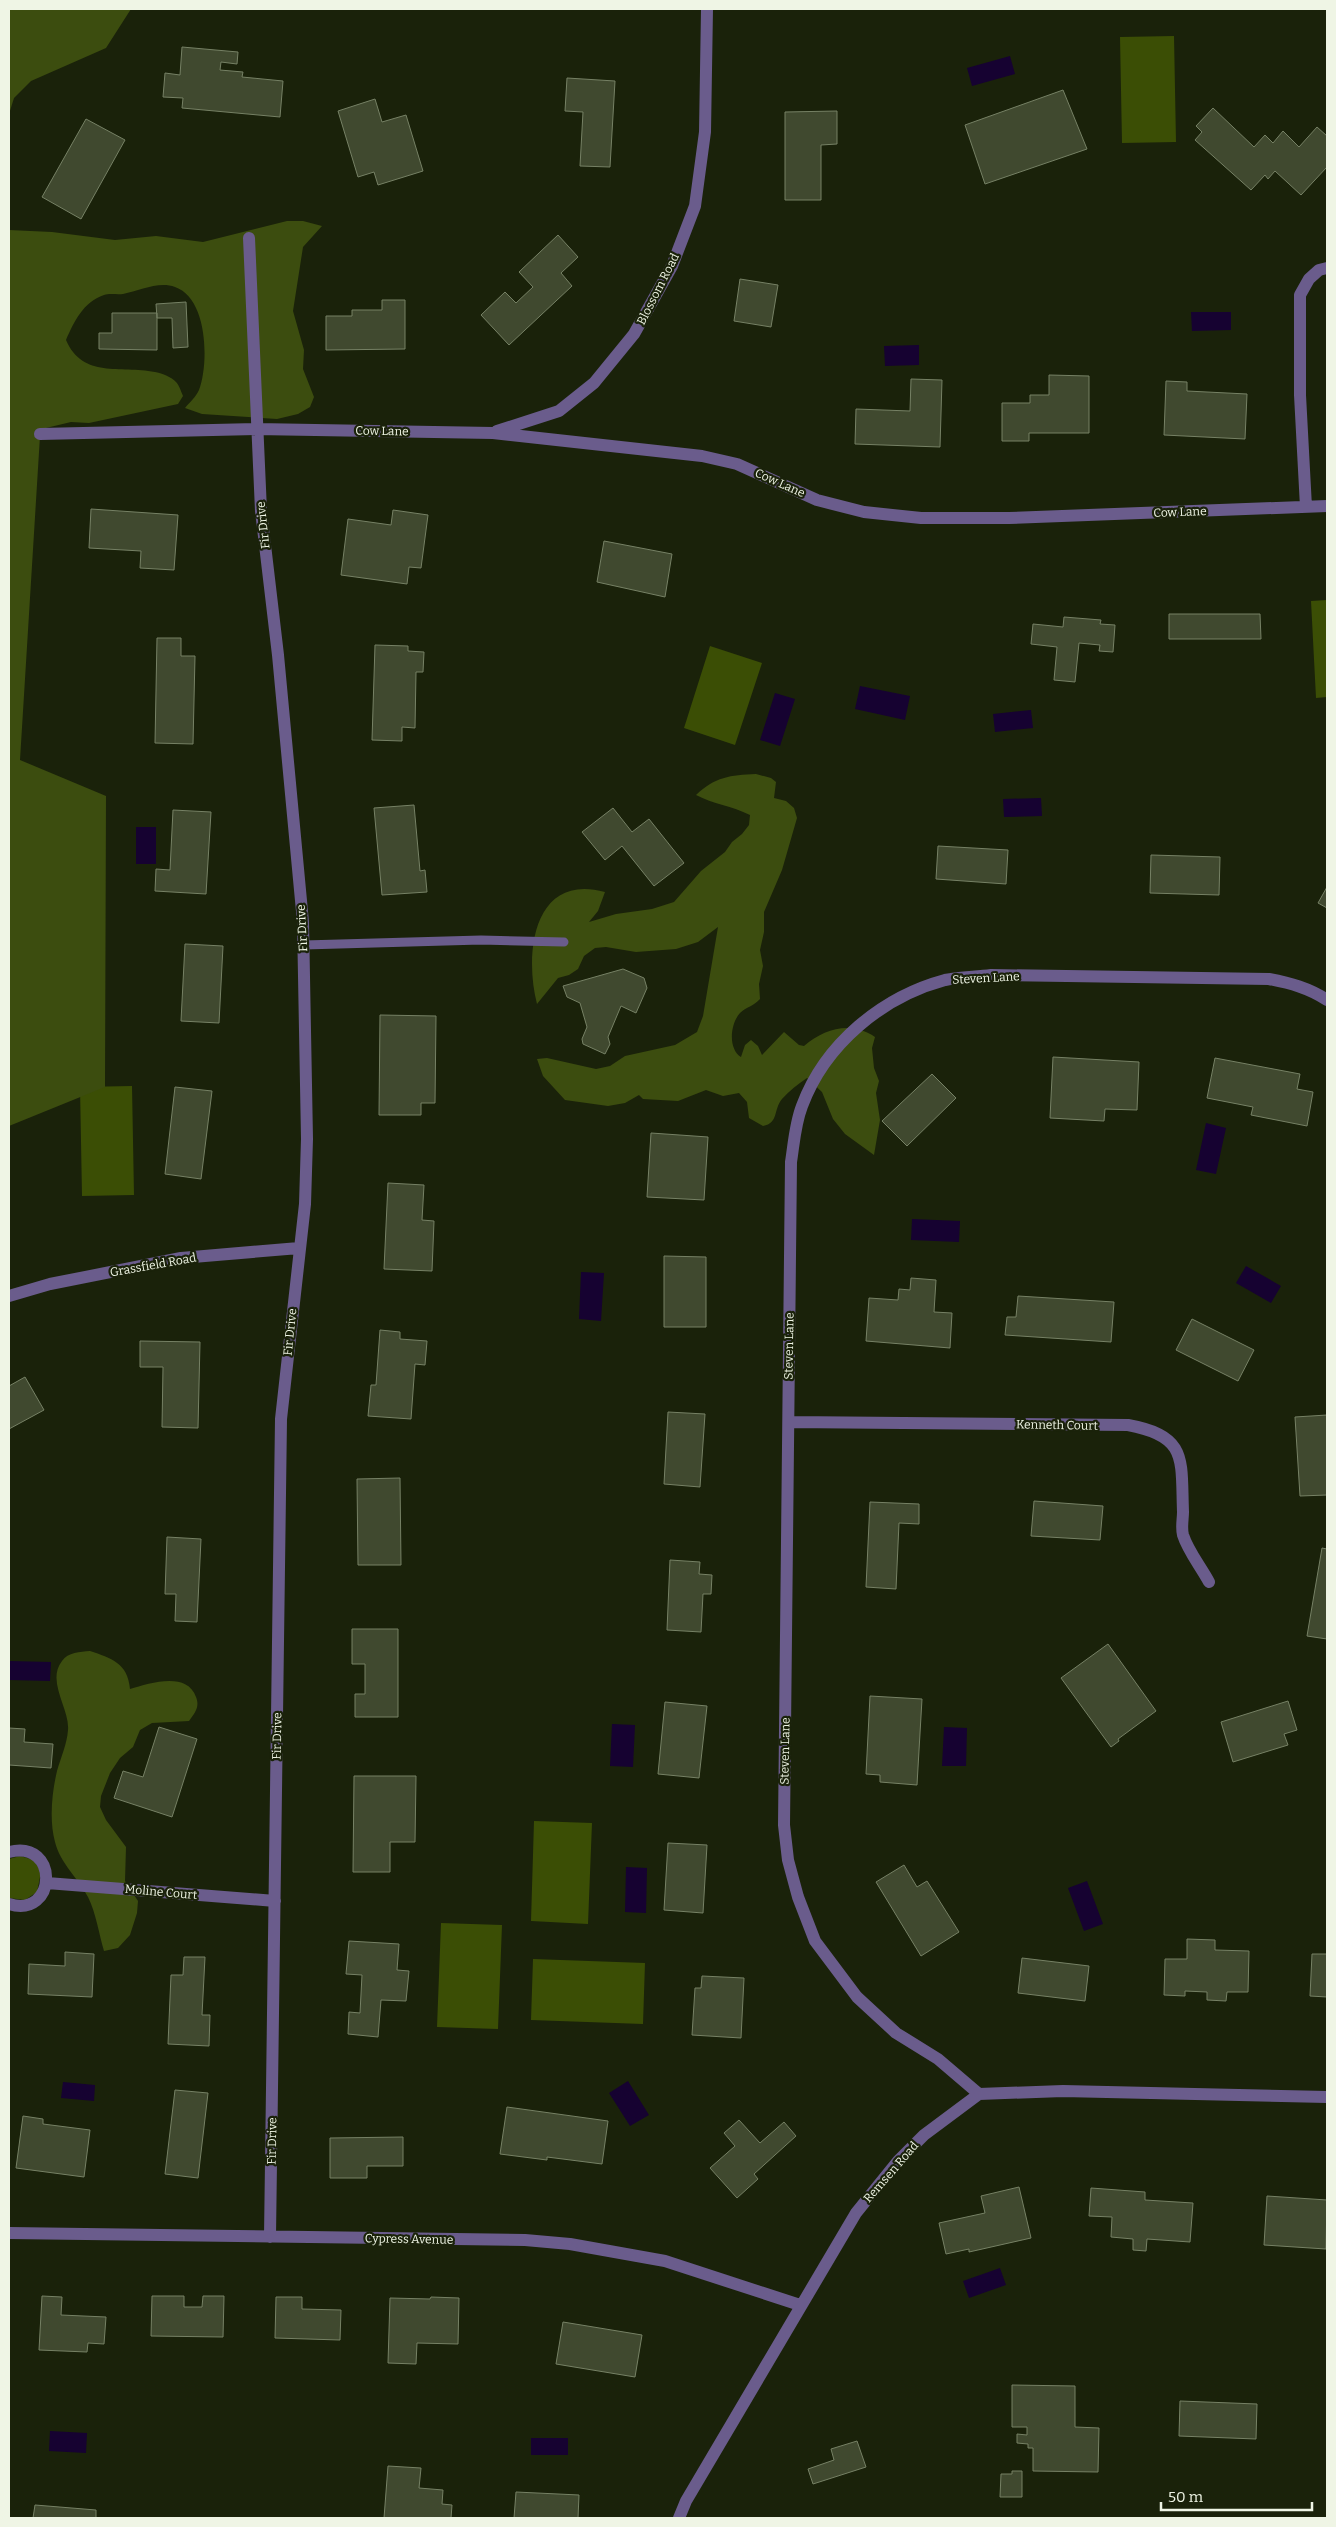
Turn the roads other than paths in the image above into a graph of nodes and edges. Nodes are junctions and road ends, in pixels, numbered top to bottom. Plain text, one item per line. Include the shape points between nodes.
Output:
1 (707, 9) edge
2 (249, 238) dead end
3 (1327, 268) edge
4 (256, 429) junction
5 (492, 432) junction
6 (40, 434) dead end
7 (1327, 506) edge
8 (1306, 507) junction
9 (564, 942) dead end
10 (304, 945) junction
11 (1327, 1000) edge
12 (299, 1248) junction
13 (9, 1296) edge
14 (789, 1422) junction
15 (1209, 1582) dead end
16 (9, 1852) edge
17 (47, 1883) junction
18 (275, 1902) junction
19 (9, 1904) edge
20 (979, 2094) junction
21 (1327, 2097) edge
22 (9, 2234) edge
23 (270, 2237) junction
24 (800, 2305) junction
25 (679, 2518) edge

1 - 5 street, Blossom Road via 707,83 695,206 672,266 634,334 594,383 559,411
2 - 4 street
3 - 8 street via 1319,270 1309,280 1300,295 1300,395
4 - 5 street, Cow Lane
4 - 6 street, Cow Lane
4 - 10 street, Fir Drive via 261,511 278,655
5 - 8 street, Cow Lane via 702,456 737,464 817,500 864,512 921,518 1009,518
7 - 8 street, Cow Lane
9 - 10 lane via 481,940
10 - 12 street, Fir Drive via 307,1139 305,1204
11 - 14 street, Steven Lane via 1292,983 1269,979 991,975 946,980 900,997 859,1025 820,1071 802,1105 796,1126 791,1162
12 - 13 street, Grassfield Road via 181,1258 50,1284
12 - 18 street, Fir Drive via 281,1419
14 - 15 street, Kenneth Court via 1128,1425 1151,1429 1174,1446 1181,1463 1183,1534
14 - 20 street, Steven Lane via 784,1825 788,1860 798,1897 815,1941 857,1997 896,2033 938,2059
16 - 17 street via 19,1850 37,1857 43,1864
17 - 18 street, Moline Court
17 - 19 street via 32,1903 23,1906
18 - 23 street, Fir Drive
20 - 21 street via 1063,2091
20 - 24 street, Remsen Road via 924,2135 898,2161 856,2213
22 - 23 street, Cypress Avenue
23 - 24 street, Cypress Avenue via 525,2240 570,2244 665,2261
24 - 25 street, Remsen Road

